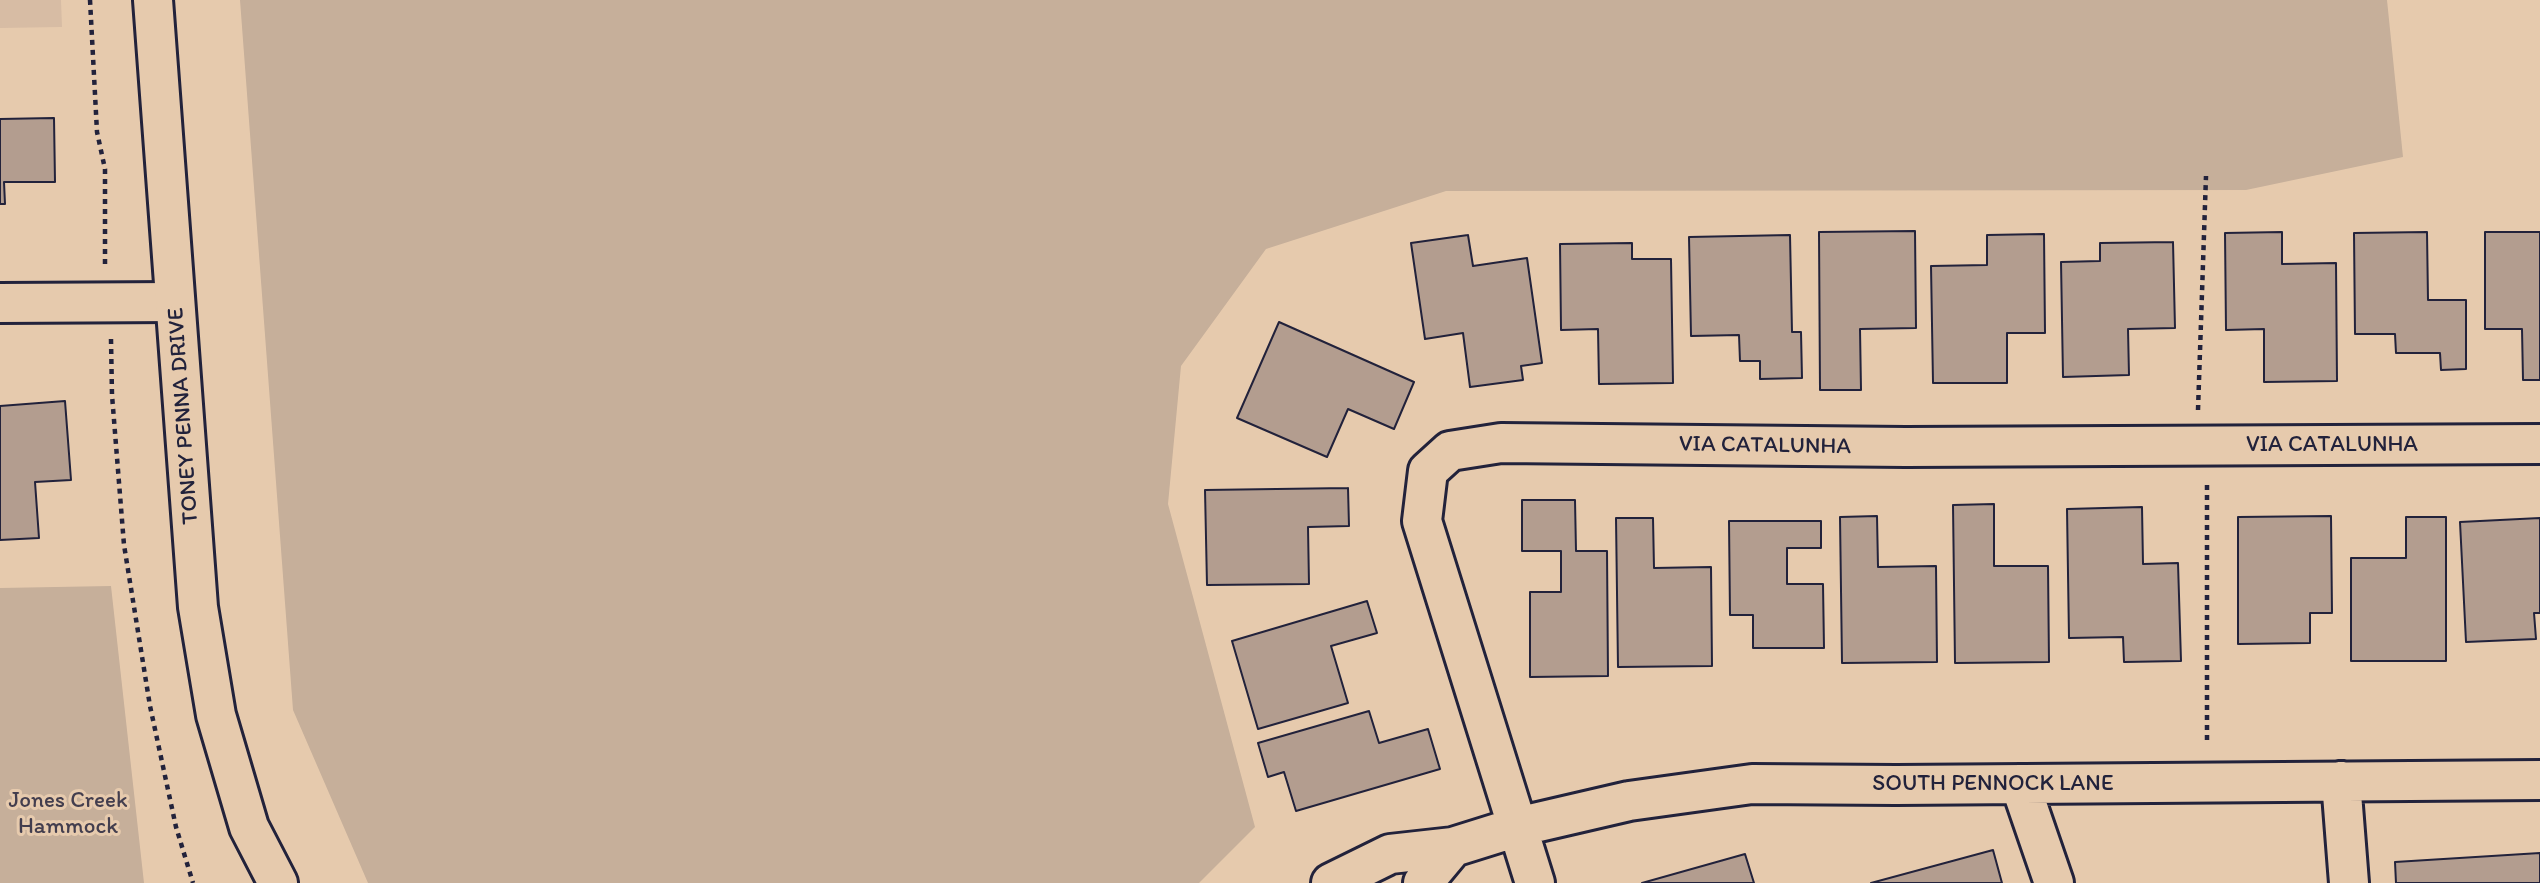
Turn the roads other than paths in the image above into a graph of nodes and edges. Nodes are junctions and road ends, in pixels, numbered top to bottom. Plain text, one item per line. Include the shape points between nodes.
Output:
1 (153, 0) edge
2 (175, 302) junction
3 (0, 303) edge
4 (2540, 444) edge
5 (2540, 780) edge
6 (2340, 781) junction
7 (2020, 784) junction
8 (249, 827) junction
9 (1517, 827) junction
10 (1453, 847) junction
11 (253, 883) edge
12 (278, 883) edge
13 (1331, 883) edge
14 (1423, 883) edge
15 (1535, 883) edge
16 (2054, 883) edge
17 (2349, 883) edge

1 - 2 street, TONEY PENNA DRIVE
2 - 3 street
2 - 8 street, TONEY PENNA DRIVE via 198,607 216,715
4 - 9 street, VIA CATALUNHA via 1892,447 1501,443 1450,452 1428,471 1422,521
5 - 6 street, SOUTH PENNOCK LANE
6 - 7 street, SOUTH PENNOCK LANE
6 - 17 street
7 - 9 street, SOUTH PENNOCK LANE via 1752,784 1629,801
7 - 16 street
8 - 11 street, TONEY PENNA DRIVE
8 - 12 street, TONEY PENNA DRIVE
9 - 10 street, SOUTH PENNOCK LANE
9 - 15 street, VIA CATALUNHA
10 - 13 street, SOUTH PENNOCK LANE via 1390,854
10 - 14 street

